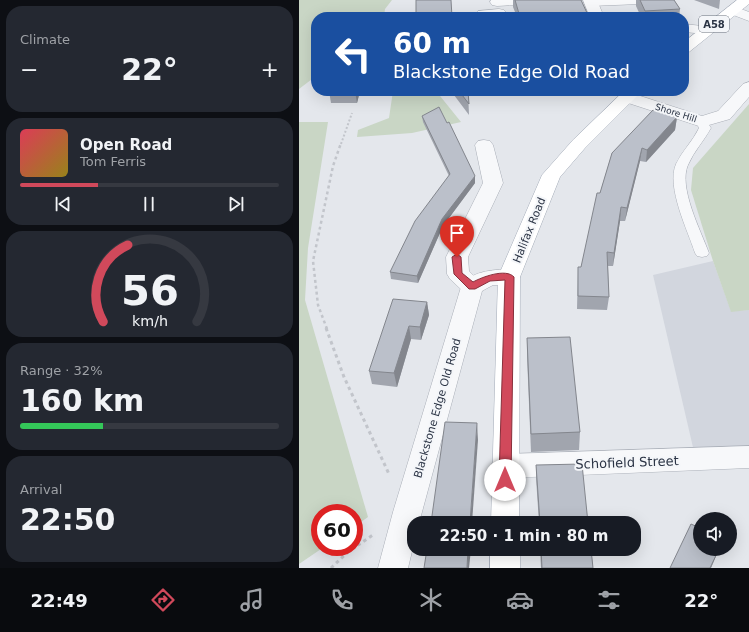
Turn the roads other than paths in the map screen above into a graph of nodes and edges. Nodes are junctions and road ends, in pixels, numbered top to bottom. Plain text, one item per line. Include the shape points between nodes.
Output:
1 (536, 0) edge
2 (665, 0) edge
3 (745, 0) edge
4 (590, 2) edge
5 (498, 8) edge
6 (733, 10) junction
7 (488, 12) edge
8 (595, 12) edge
9 (749, 17) edge
10 (689, 28) edge
11 (706, 30) junction
12 (689, 45) edge
13 (749, 87) edge
14 (629, 96) edge
15 (636, 96) edge
16 (702, 122) junction
17 (484, 145) dead end
18 (702, 253) dead end
19 (509, 277) junction
20 (472, 287) junction
21 (749, 457) edge
22 (505, 466) junction
23 (505, 516) edge
24 (505, 556) edge
25 (393, 568) edge
26 (505, 568) edge

1 - 5 street
2 - 4 lane
3 - 6 main road, A58
4 - 8 street
5 - 7 street
6 - 9 street
6 - 11 main road, A58
10 - 11 street
11 - 12 main road, A58
13 - 16 street via 724,115
14 - 19 main road, Halifax Road via 579,144 551,176
15 - 16 street, Shore Hill
16 - 18 lane via 705,128 702,136 679,170 679,186
17 - 20 street via 493,183 457,257 458,274
19 - 20 street via 489,278
19 - 22 main road, Halifax Road
20 - 25 street, Blackstone Edge Old Road
21 - 22 street, Schofield Street
22 - 23 main road, Halifax Road
24 - 26 main road

